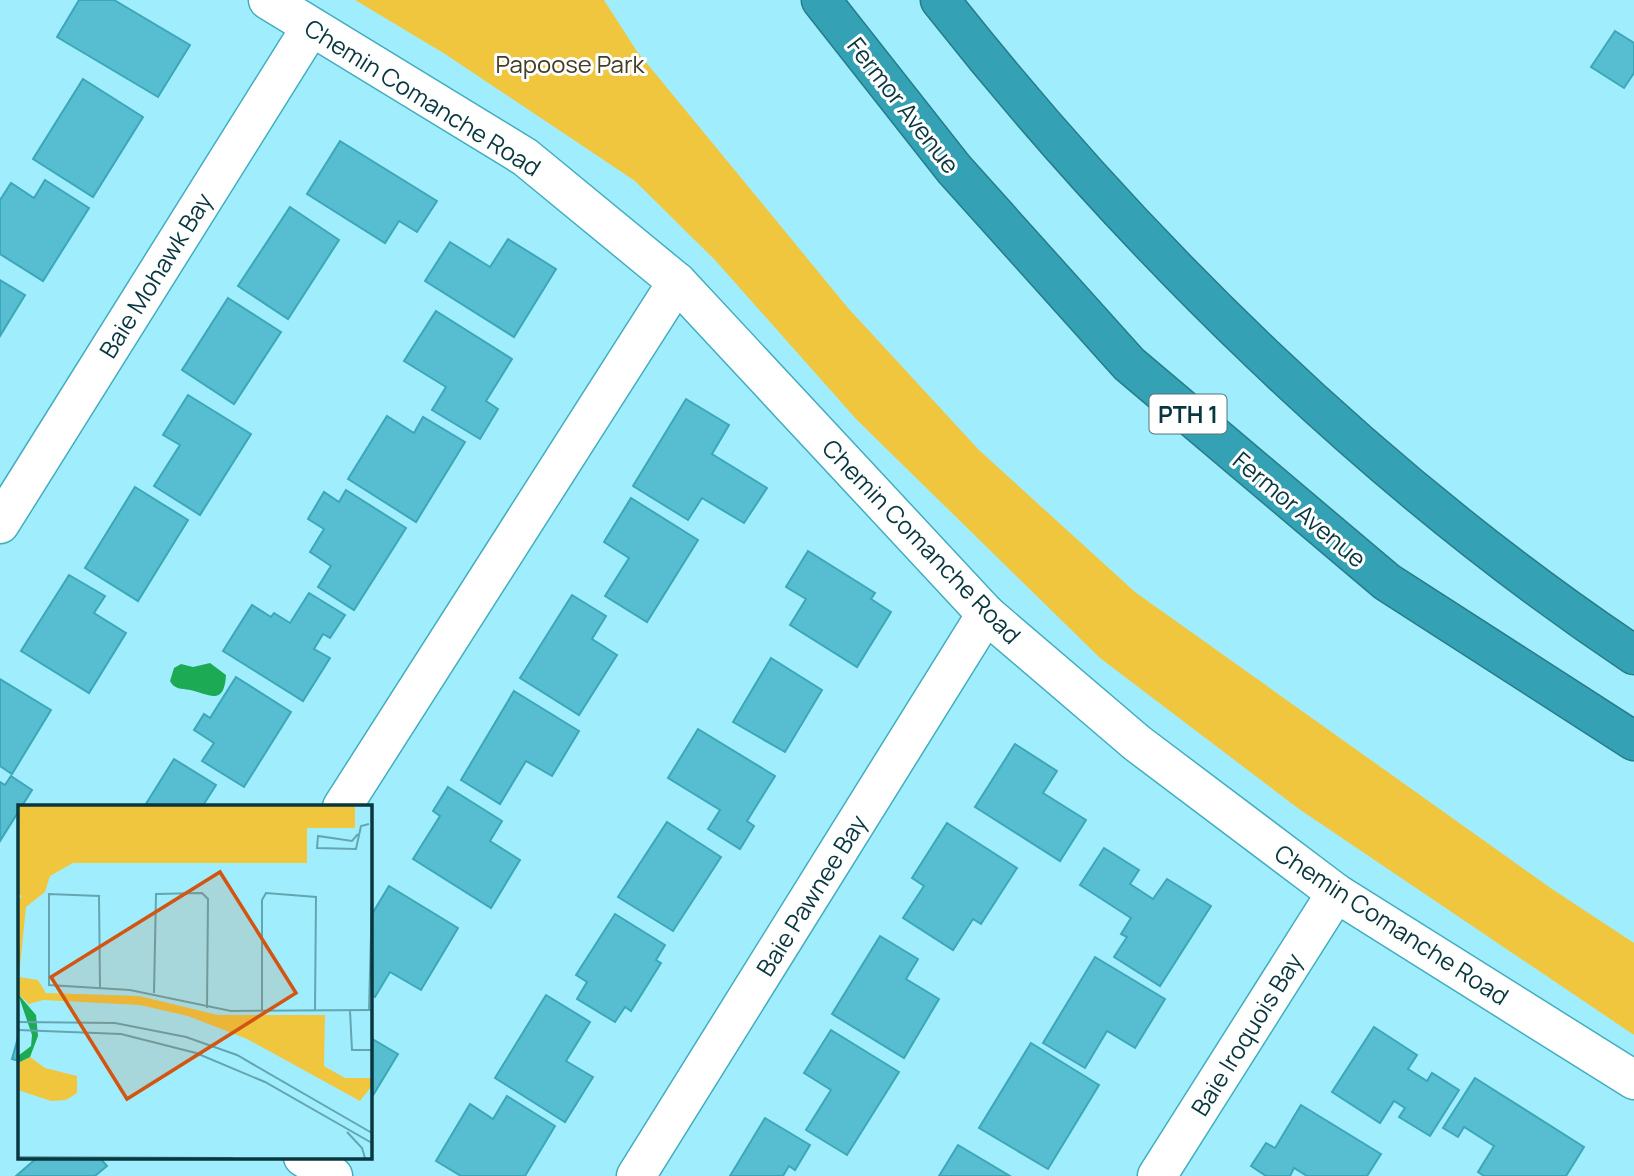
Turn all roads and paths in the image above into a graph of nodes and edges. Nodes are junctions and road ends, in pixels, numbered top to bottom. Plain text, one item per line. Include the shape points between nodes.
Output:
1 (268, 0) edge
2 (821, 0) edge
3 (940, 0) edge
4 (311, 26) junction
5 (677, 282) junction
6 (0, 524) edge
7 (986, 614) junction
8 (1634, 655) edge
9 (1634, 741) edge
10 (343, 805) edge
11 (1336, 893) junction
12 (1634, 1080) edge
13 (305, 1158) edge
14 (333, 1176) edge
15 (636, 1176) edge
16 (1157, 1176) edge

1 - 4 street, Chemin Comanche Road
2 - 9 highway, Fermor Avenue / PTH 1 via 954,169 1129,364 1387,582
3 - 8 highway via 1194,289 1395,474
4 - 5 street, Chemin Comanche Road via 525,157
4 - 6 street, Baie Mohawk Bay
5 - 7 street, Chemin Comanche Road
5 - 10 street
7 - 11 street, Chemin Comanche Road via 1137,743
7 - 15 street, Baie Pawnee Bay
11 - 12 street, Chemin Comanche Road
11 - 16 street, Baie Iroquois Bay
13 - 14 street

